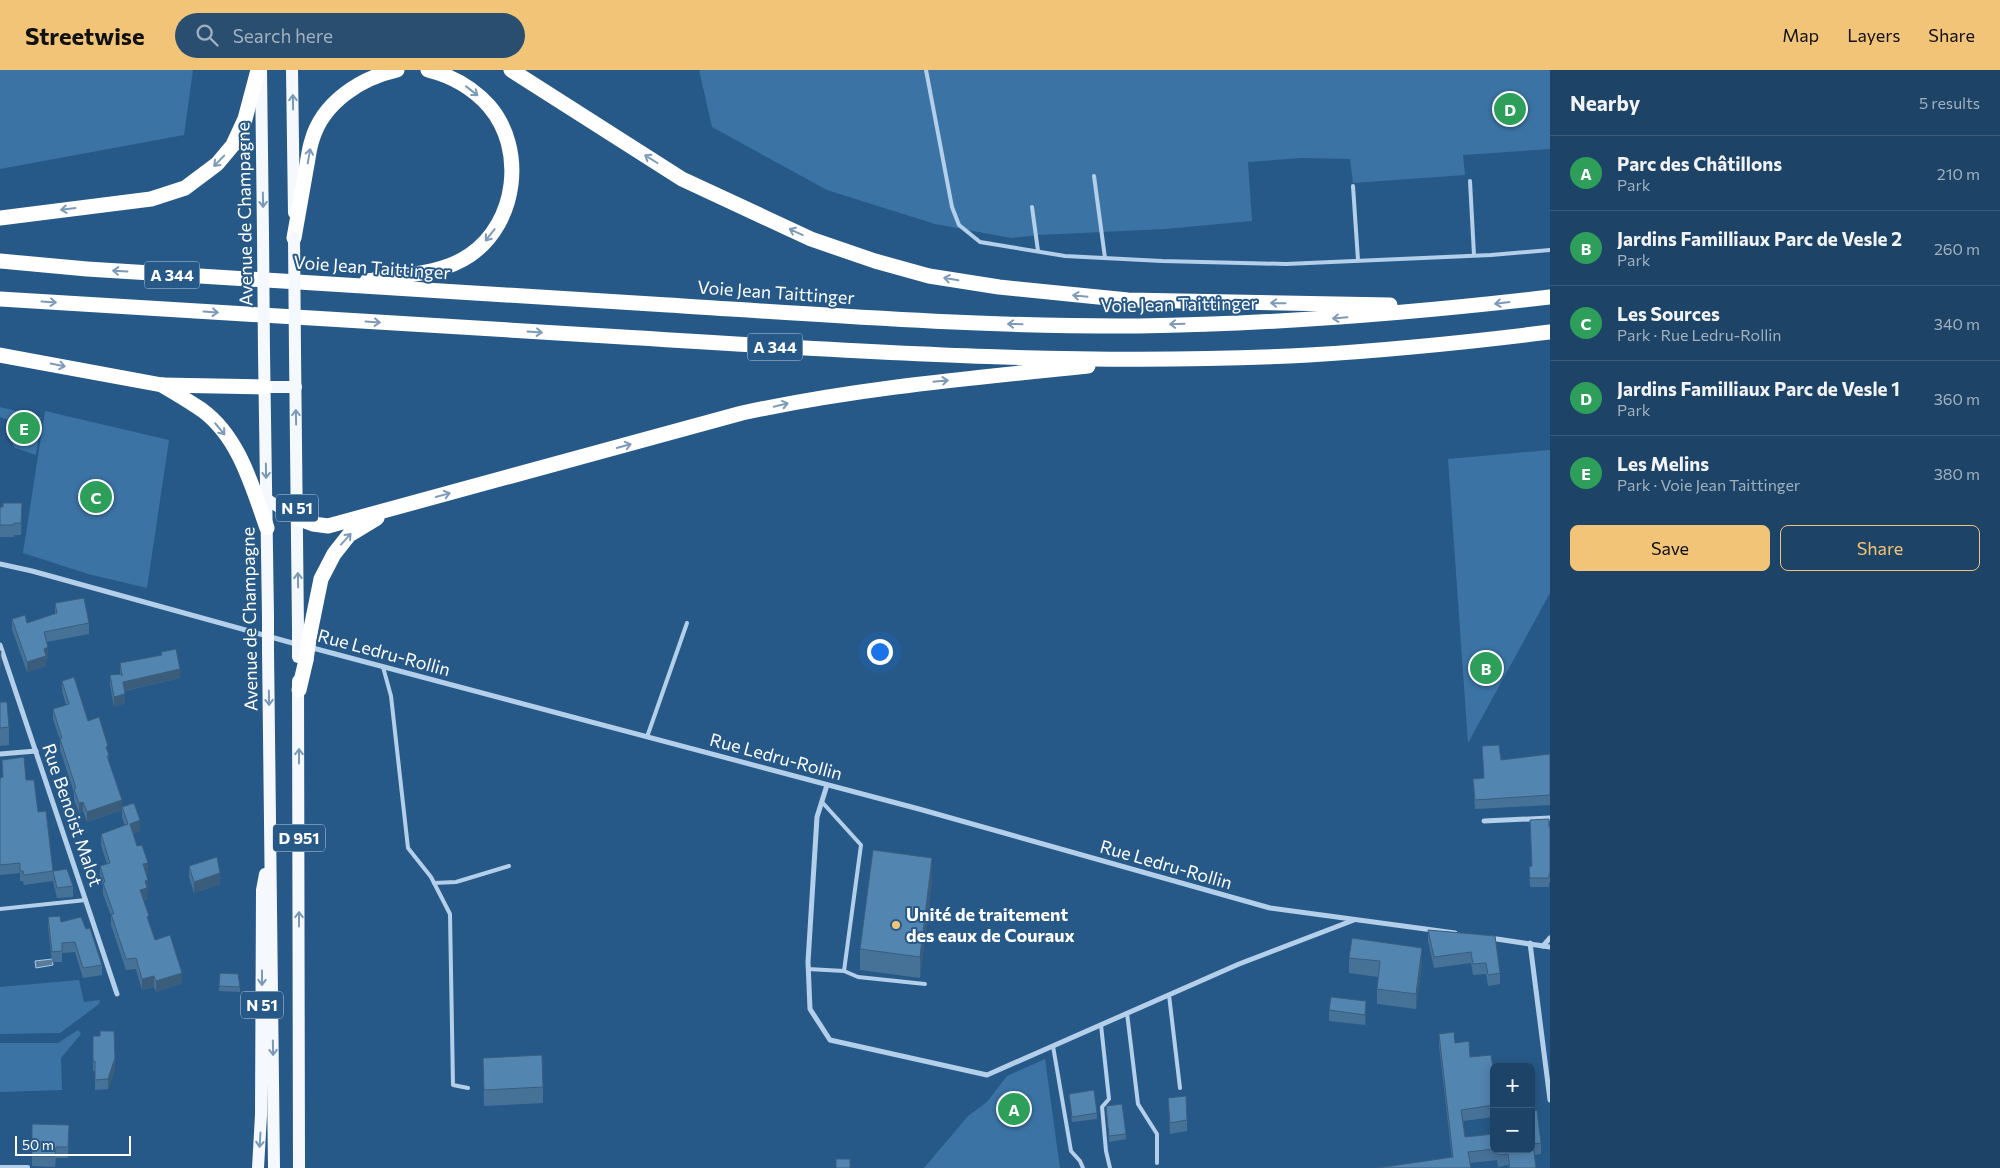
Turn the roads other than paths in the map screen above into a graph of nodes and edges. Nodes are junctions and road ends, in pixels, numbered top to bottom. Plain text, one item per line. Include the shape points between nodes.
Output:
1 (259, 70) edge
2 (292, 70) edge
3 (397, 70) edge
4 (428, 70) edge
5 (511, 70) edge
6 (926, 70) edge
7 (1094, 176) dead end
8 (1470, 180) dead end
9 (1353, 186) dead end
10 (1032, 207) dead end
11 (0, 218) edge
12 (294, 238) junction
13 (1550, 250) edge
14 (1038, 251) junction
15 (1474, 256) junction
16 (1105, 258) junction
17 (1358, 260) junction
18 (0, 262) edge
19 (344, 285) junction
20 (1550, 298) edge
21 (0, 299) edge
22 (1470, 306) junction
23 (1550, 332) edge
24 (0, 354) edge
25 (1163, 359) junction
26 (162, 384) junction
27 (265, 387) junction
28 (296, 387) junction
29 (266, 499) junction
30 (396, 508) junction
31 (297, 518) junction
32 (266, 528) junction
33 (0, 564) edge
34 (687, 623) dead end
35 (304, 631) junction
36 (0, 645) edge
37 (268, 649) joint
38 (383, 667) junction
39 (299, 690) joint
40 (646, 737) junction
41 (36, 751) junction
42 (0, 754) edge
43 (827, 785) junction
44 (822, 802) junction
45 (1550, 818) edge
46 (1484, 821) dead end
47 (270, 842) junction
48 (509, 866) dead end
49 (434, 883) junction
50 (86, 900) junction
51 (0, 909) edge
52 (1354, 920) junction
53 (1457, 933) edge
54 (1487, 937) edge
55 (1550, 938) edge
56 (1530, 943) junction
57 (1543, 946) junction
58 (1550, 947) edge
59 (808, 969) junction
60 (844, 971) junction
61 (925, 984) dead end
62 (117, 994) dead end
63 (1169, 995) junction
64 (1127, 1013) junction
65 (1102, 1025) junction
66 (1053, 1046) junction
67 (468, 1088) dead end
68 (1180, 1088) dead end
69 (1550, 1100) edge
70 (300, 1116) junction
71 (1157, 1163) dead end
72 (0, 1167) edge
73 (28, 1167) edge
74 (258, 1168) edge
75 (274, 1168) edge
76 (299, 1168) edge
77 (304, 1168) edge
78 (1083, 1168) edge
79 (1110, 1168) edge

1 -> 11 highway via 245,119 233,145 217,164 185,188 151,199
1 -> 27 main road, Avenue de Champagne / N 51, bridge
12 -> 2 main road, N 51
12 -> 3 highway via 312,140 319,122 349,90
4 -> 19 highway via 460,82 490,107 500,123 507,142 512,177 504,211 485,241 454,264
22 -> 5 highway via 1128,300 999,287 929,276 812,239 682,178
6 - 14 lane via 952,207 959,225 980,242
7 - 16 lane
8 - 15 lane
9 - 17 lane
10 - 14 lane
12 - 28 main road, N 51, bridge
13 - 15 lane
14 - 16 lane
15 - 17 lane
16 - 17 lane via 1286,264
19 -> 18 highway, Voie Jean Taittinger / A 344
22 -> 19 highway, Voie Jean Taittinger / A 344 via 1301,321 1139,326 1004,324
20 -> 22 highway, Voie Jean Taittinger / A 344
21 -> 25 highway, A 344 via 862,352
23 - 25 highway, A 344 via 1309,355
24 -> 26 highway
30 -> 25 highway via 742,413 804,400 921,383
26 - 27 highway
26 -> 32 highway via 203,411 244,462
27 - 28 main road
27 -> 29 main road, Avenue de Champagne / N 51
31 -> 28 main road, N 51
29 - 31 main road
29 - 32 main road, Avenue de Champagne / N 51
30 - 31 highway via 328,526
35 -> 30 highway via 321,579 334,554 349,535
35 -> 31 main road, N 51
32 - 37 main road, Avenue de Champagne / N 51, bridge
33 - 38 street, Rue Ledru-Rollin
34 - 40 lane
35 - 39 highway, bridge
36 - 41 street, Rue Benoist Malot
37 -> 47 main road, Avenue de Champagne / D 951
38 - 40 street, Rue Ledru-Rollin
38 - 49 lane via 391,696 408,848
70 -> 39 main road, D 951
40 - 43 street, Rue Ledru-Rollin
41 - 42 street
41 - 50 street, Rue Benoist Malot
43 - 44 street
43 - 52 street, Rue Ledru-Rollin via 1270,908
44 - 59 street via 817,817
44 - 60 lane via 861,845
45 - 46 street
47 -> 74 main road, N 51 via 262,890
47 -> 75 main road, Avenue de Champagne / D 951
48 - 49 lane via 456,882
49 - 67 lane via 450,914 453,1085
50 - 51 lane
50 - 62 street, Rue Benoist Malot
52 - 53 street, Rue Ledru-Rollin
52 - 63 street
54 - 56 street
55 - 57 street
56 - 57 street
56 - 69 street
57 - 58 street
59 - 60 lane
59 - 66 street via 810,1009 830,1040 987,1075
60 - 61 lane via 858,977
63 - 64 street
63 - 68 lane
64 - 65 street
64 - 71 lane via 1138,1104 1157,1134
65 - 66 street
65 - 79 lane via 1109,1099 1102,1107
66 - 78 lane via 1071,1151
70 - 76 main road, D 951
70 - 77 main road
72 - 73 lane

